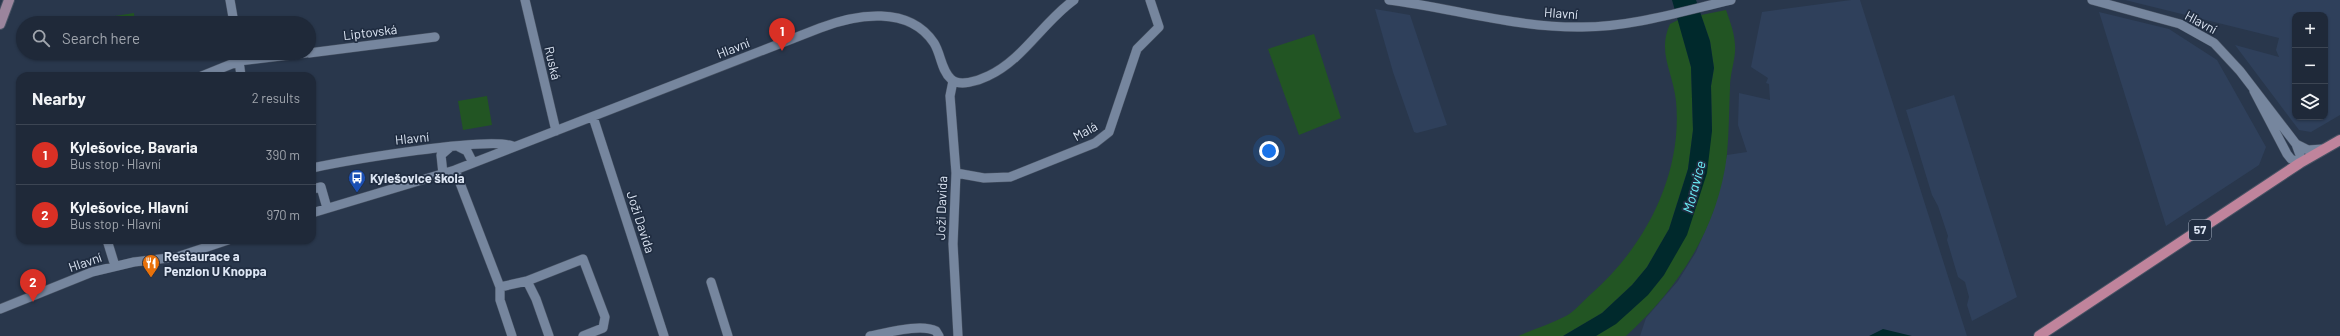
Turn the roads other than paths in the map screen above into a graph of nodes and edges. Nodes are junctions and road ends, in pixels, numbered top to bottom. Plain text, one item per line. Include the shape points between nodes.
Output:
1 (9, 0) edge
2 (230, 0) edge
3 (524, 0) edge
4 (1074, 0) edge
5 (1150, 0) edge
6 (1389, 0) edge
7 (1731, 0) edge
8 (2092, 0) edge
9 (233, 16) edge
10 (0, 24) edge
11 (435, 37) dead end
12 (316, 52) edge
13 (232, 60) edge
14 (238, 60) edge
15 (210, 72) edge
16 (240, 72) edge
17 (953, 81) junction
18 (2254, 91) junction
19 (593, 117) junction
20 (556, 131) junction
21 (2340, 140) edge
22 (2296, 144) junction
23 (459, 147) junction
24 (514, 147) junction
25 (449, 148) junction
26 (2323, 150) junction
27 (2286, 154) junction
28 (473, 163) junction
29 (2300, 163) junction
30 (316, 167) edge
31 (455, 170) junction
32 (956, 173) junction
33 (443, 174) junction
34 (2284, 174) junction
35 (316, 188) edge
36 (327, 208) junction
37 (316, 212) edge
38 (108, 244) edge
39 (216, 244) edge
40 (115, 266) junction
41 (527, 281) junction
42 (711, 282) dead end
43 (500, 287) junction
44 (0, 309) edge
45 (512, 336) edge
46 (548, 336) edge
47 (583, 336) edge
48 (664, 336) edge
49 (728, 336) edge
50 (870, 336) edge
51 (939, 336) edge
52 (958, 336) edge
53 (2039, 336) edge

1 - 10 main road
2 - 9 street
3 - 20 street, Ruská
4 - 17 street via 999,70 974,81
5 - 32 street, Malá via 1159,27 1137,49 1109,132 1095,143 1019,175 984,178
6 - 7 street, Hlavní via 1554,26 1603,26
8 - 18 street, Hlavní via 2168,20 2205,37 2232,61
11 - 12 street, Liptovská
13 - 15 street
14 - 16 street
17 - 19 street, Hlavní via 935,45 921,29 892,17 865,16 842,20 820,28
17 - 32 street, Joži Davida via 950,96
18 - 22 street, Hlavní
18 - 27 street, Hlavní
19 - 20 street, Hlavní
19 - 48 street, Joži Davida
20 - 24 street, Hlavní
21 - 26 main road, 57
22 - 26 street via 2308,150
22 - 29 street, Hlavní
23 - 24 street, Hlavní via 504,143
23 - 25 street, Hlavní
23 - 28 street via 467,151
24 - 28 street, Hlavní
25 - 30 street, Hlavní via 368,156
25 - 33 street via 441,155
26 - 29 main road, 57
27 - 29 street via 2291,160
27 - 34 street
28 - 31 street, Hlavní
29 - 34 main road, 57
31 - 33 street, Hlavní
31 - 43 street
32 - 52 street, Joži Davida via 953,244
33 - 36 street, Hlavní
34 - 53 main road, 57
35 - 36 street via 321,187
36 - 37 street, Hlavní
38 - 40 street
39 - 40 street, Hlavní via 177,257
40 - 44 street, Hlavní via 92,272
41 - 43 street
41 - 46 street
41 - 47 street via 582,259 605,317 603,328
42 - 49 street
43 - 45 street via 500,300
50 - 51 street via 901,330 926,329 936,331

